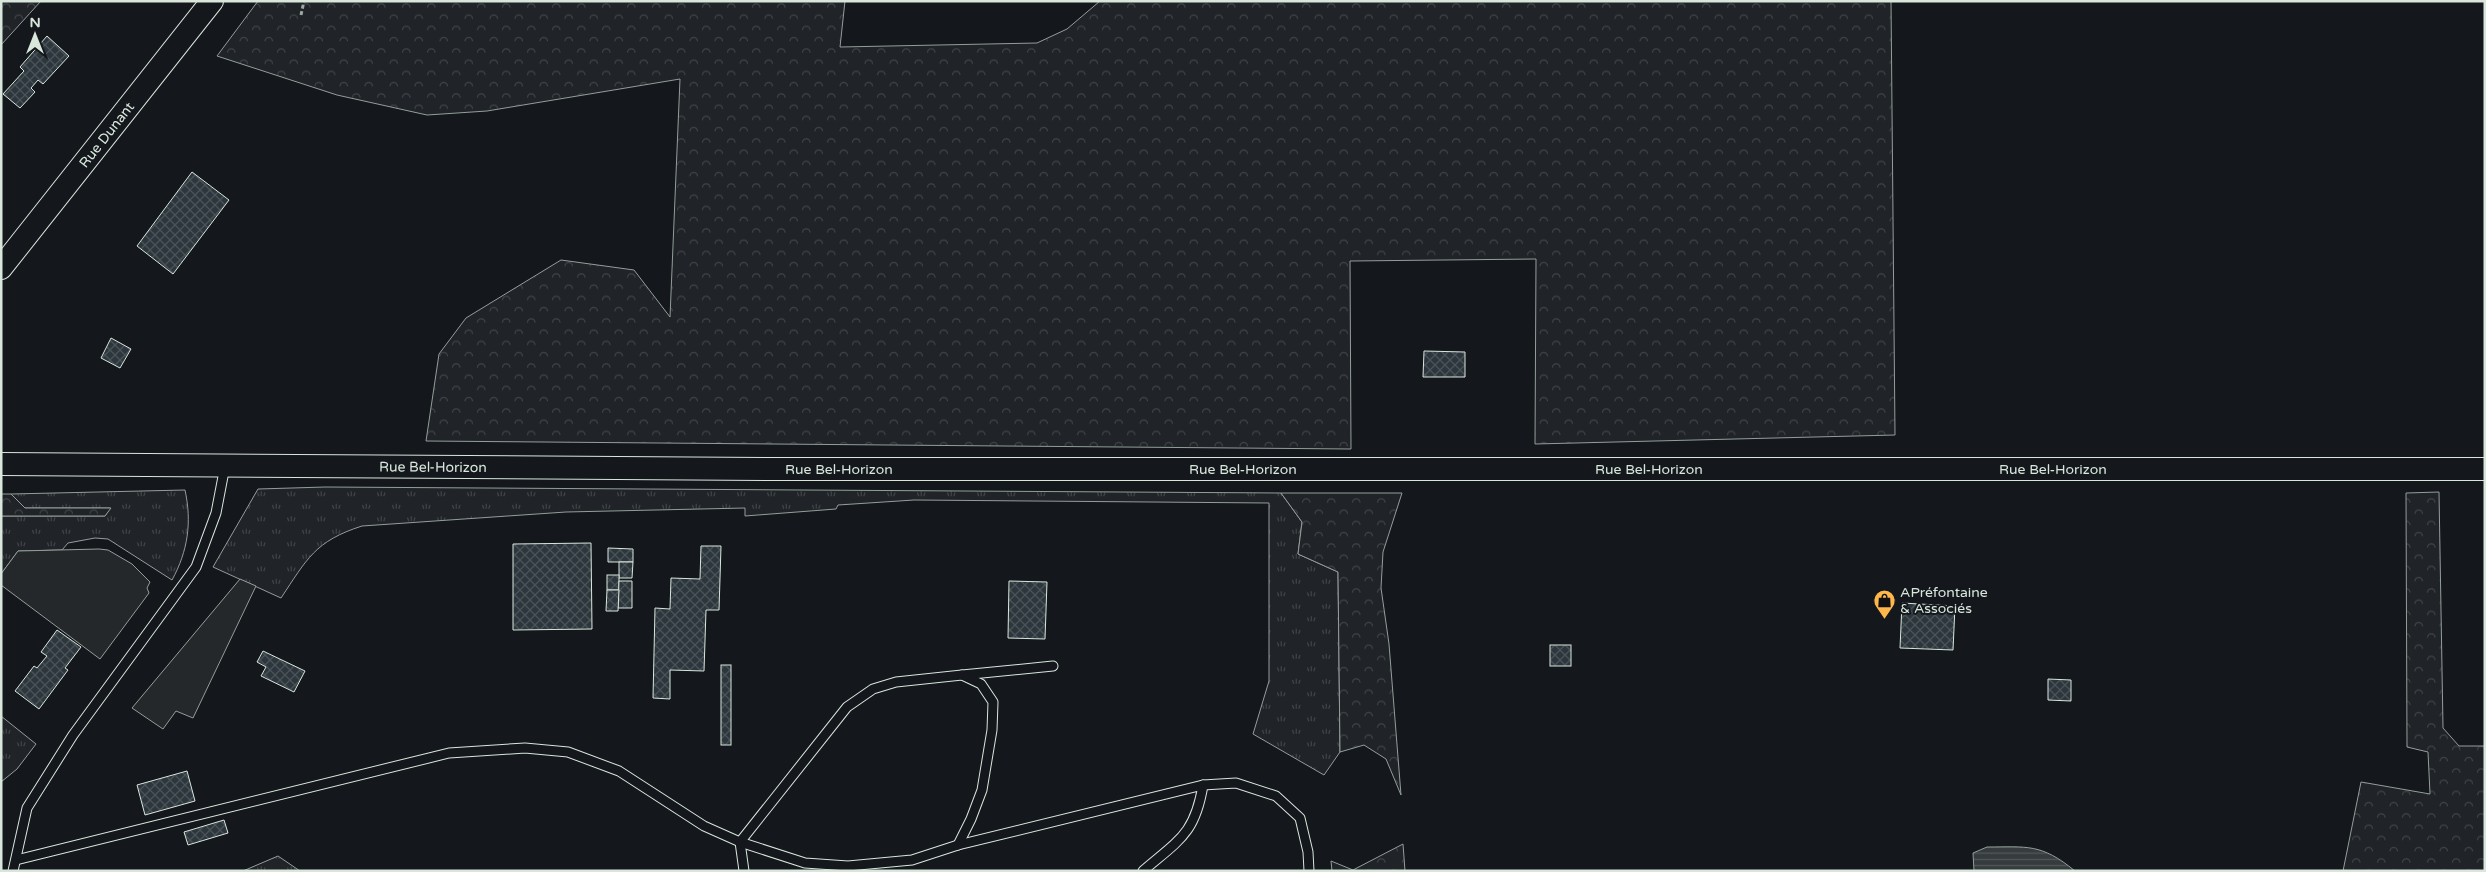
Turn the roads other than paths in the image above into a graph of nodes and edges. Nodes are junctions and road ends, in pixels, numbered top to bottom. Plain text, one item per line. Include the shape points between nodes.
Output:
1 (212, 1) edge
2 (1, 268) edge
3 (1, 464) edge
4 (225, 466) junction
5 (2485, 469) edge
6 (1053, 666) dead end
7 (962, 675) junction
8 (1203, 785) junction
9 (740, 842) junction
10 (958, 845) junction
11 (16, 860) junction
12 (13, 871) edge
13 (744, 871) edge
14 (1143, 871) edge
15 (1309, 871) edge

1 - 2 street, Rue Dunant
3 - 4 street, Rue Bel-Horizon
4 - 5 street, Rue Bel-Horizon via 835,470
4 - 11 lane via 216,513 196,567 73,735 27,808
6 - 7 lane
7 - 9 lane via 896,682 873,689 847,707
7 - 10 lane via 981,684 993,702 993,711 982,790 972,820
8 - 10 lane
8 - 14 lane via 1195,819 1184,835
8 - 15 lane via 1236,783 1276,796 1300,818
9 - 10 lane via 805,863 848,866 912,860
9 - 11 lane via 704,826 619,770 568,752 525,748 449,753
9 - 13 lane
11 - 12 lane

